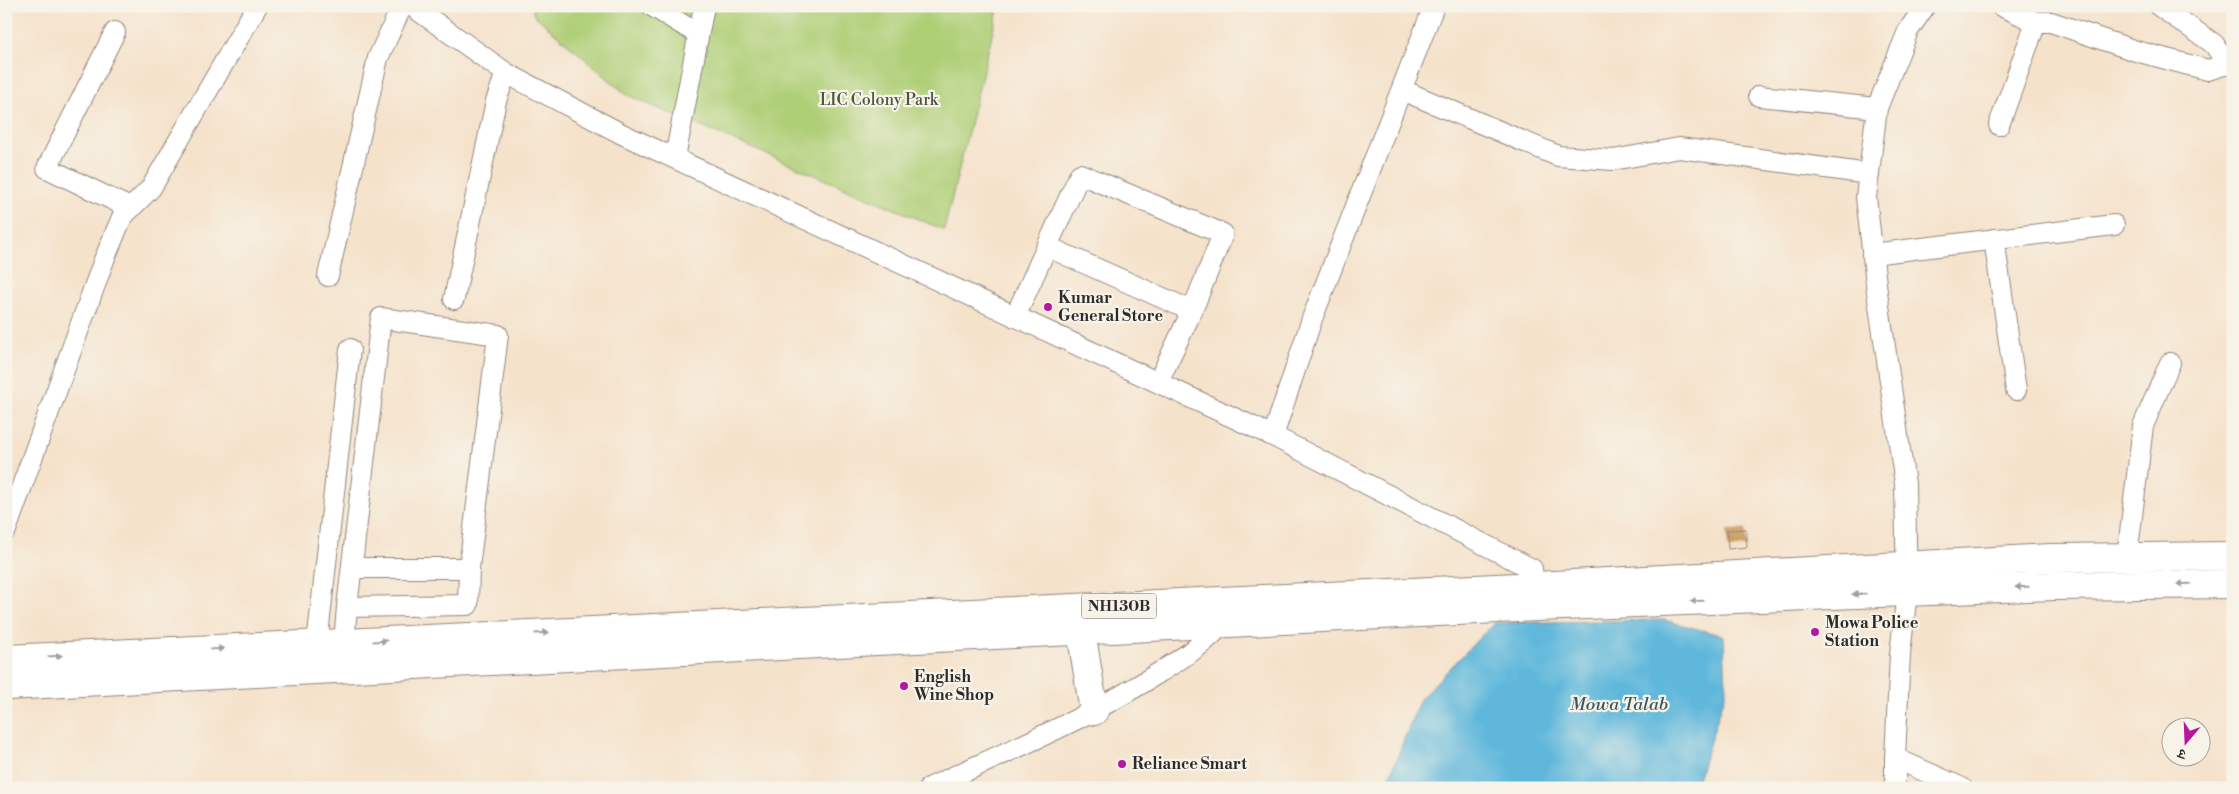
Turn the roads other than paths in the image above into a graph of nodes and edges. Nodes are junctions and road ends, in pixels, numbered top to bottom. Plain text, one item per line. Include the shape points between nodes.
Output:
1 (257, 6) edge
2 (402, 6) edge
3 (412, 6) edge
4 (652, 6) edge
5 (704, 6) edge
6 (1434, 6) edge
7 (1926, 6) edge
8 (2001, 6) edge
9 (2159, 6) edge
10 (2036, 22) junction
11 (116, 32) dead end
12 (698, 34) junction
13 (2230, 65) edge
14 (506, 74) junction
15 (1402, 90) junction
16 (1759, 96) dead end
17 (1877, 108) junction
18 (1999, 125) dead end
19 (675, 158) junction
20 (1869, 174) junction
21 (130, 208) junction
22 (2114, 225) dead end
23 (1994, 239) junction
24 (1048, 247) junction
25 (1872, 254) junction
26 (328, 276) dead end
27 (454, 299) dead end
28 (1192, 311) junction
29 (1015, 317) junction
30 (350, 349) dead end
31 (2170, 363) dead end
32 (1158, 382) junction
33 (2016, 390) dead end
34 (1273, 436) junction
35 (6, 530) edge
36 (2233, 556) edge
37 (2127, 557) junction
38 (352, 568) junction
39 (469, 568) junction
40 (1907, 579) junction
41 (2233, 584) edge
42 (1536, 597) junction
43 (347, 607) junction
44 (1223, 623) junction
45 (1081, 630) junction
46 (344, 642) junction
47 (317, 644) junction
48 (6, 659) edge
49 (6, 686) edge
50 (1094, 711) junction
51 (1895, 758) junction
52 (930, 788) edge
53 (1895, 788) edge
54 (1962, 788) edge

1 - 21 street via 151,188
2 - 26 street via 378,58
3 - 14 street
4 - 12 street
5 - 12 street
6 - 15 street
7 - 17 street via 1908,31
8 - 10 street
9 - 13 street via 2214,44
10 - 13 street via 2051,22 2136,51 2208,70
10 - 18 street
11 - 21 street via 47,168
12 - 19 street
14 - 19 street
14 - 27 street via 496,101
15 - 20 street via 1558,156 1613,160 1679,148
15 - 34 street via 1312,319
16 - 17 street
17 - 20 street
19 - 29 street
20 - 25 street via 1866,197
21 - 35 street via 122,217 104,260
22 - 23 street
23 - 25 street
23 - 33 street
24 - 28 street
24 - 28 street via 1080,174 1223,234
24 - 29 street
25 - 40 street via 1905,484
28 - 32 street
29 - 32 street
30 - 47 street
31 - 37 street via 2143,426
32 - 34 street
34 - 42 street via 1532,569
36 - 37 highway, NH130B
37 - 40 highway, NH130B via 2051,558
38 - 39 street
38 - 39 street via 381,318 498,335
38 - 43 street
39 - 43 street via 468,605
41 -> 40 highway, NH130B via 2053,586
40 - 42 highway, NH130B
40 - 51 street
42 - 44 highway, NH130B
46 -> 42 highway, NH130B
43 - 46 street
44 - 45 highway, NH130B
44 - 50 street via 1202,645
45 - 49 highway, NH130B
45 - 50 highway
46 - 47 highway, NH130B
48 -> 47 highway, NH130B
50 - 52 street
51 - 53 street
51 - 54 street

